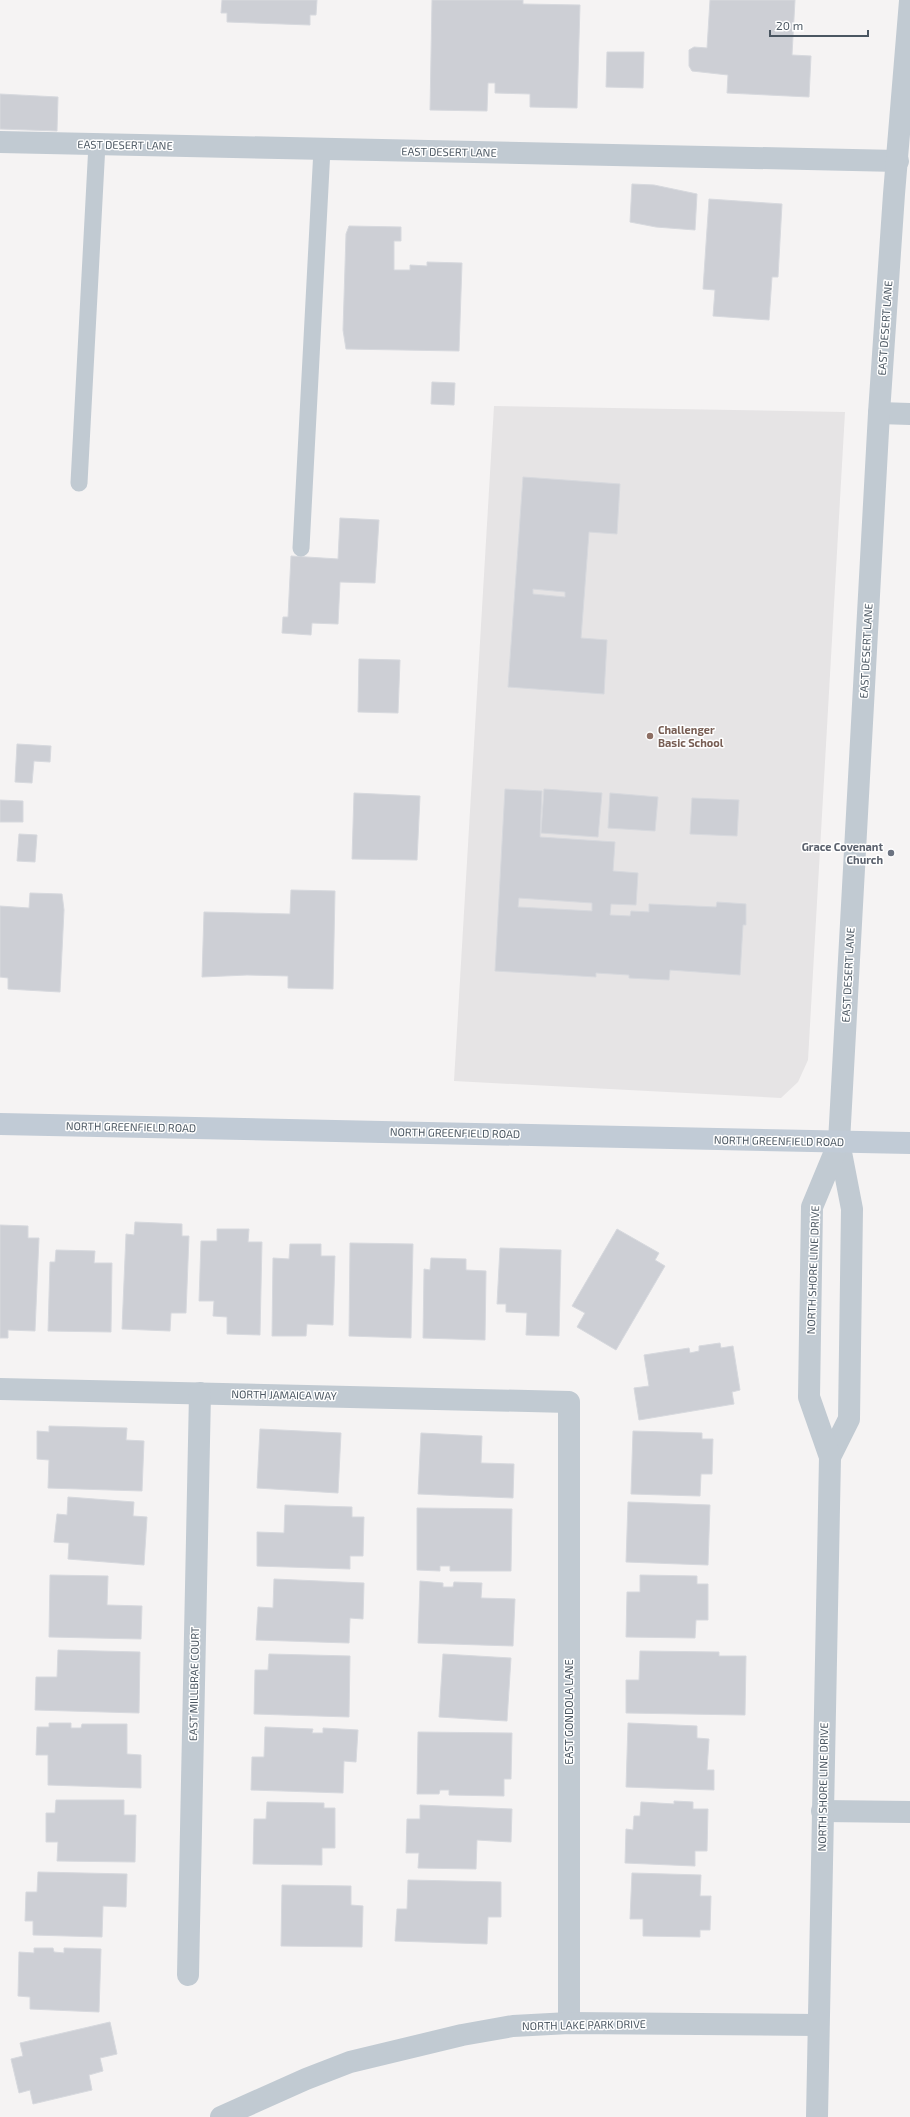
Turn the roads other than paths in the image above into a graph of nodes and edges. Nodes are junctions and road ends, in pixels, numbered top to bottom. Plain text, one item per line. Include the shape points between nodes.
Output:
1 (910, 1) edge
2 (0, 142) edge
3 (97, 144) junction
4 (322, 149) junction
5 (898, 161) junction
6 (879, 413) junction
7 (910, 414) edge
8 (79, 483) dead end
9 (301, 548) dead end
10 (0, 1124) edge
11 (839, 1142) junction
12 (910, 1143) edge
13 (0, 1389) edge
14 (200, 1393) junction
15 (569, 1402) joint
16 (830, 1457) junction
17 (822, 1811) junction
18 (910, 1812) edge
19 (188, 1974) dead end
20 (569, 2023) junction
21 (818, 2025) junction
22 (221, 2117) edge
23 (816, 2117) edge

1 - 5 street, EAST DESERT LANE
2 - 3 street, EAST DESERT LANE
3 - 4 street, EAST DESERT LANE
3 - 8 lane
4 - 5 street, EAST DESERT LANE
4 - 9 lane
5 - 6 street, EAST DESERT LANE
6 - 7 street
6 - 11 street, EAST DESERT LANE
10 - 11 main road, NORTH GREENFIELD ROAD
11 - 12 main road, NORTH GREENFIELD ROAD
11 - 16 street, NORTH SHORE LINE DRIVE via 852,1209 849,1419
11 - 16 street, NORTH SHORE LINE DRIVE via 812,1207 810,1397
13 - 14 street, NORTH JAMAICA WAY
14 - 15 street, NORTH JAMAICA WAY
14 - 19 street, EAST MILLBRAE COURT
15 - 20 street, EAST GONDOLA LANE
16 - 17 street, NORTH SHORE LINE DRIVE
17 - 18 street
17 - 21 street, NORTH SHORE LINE DRIVE
20 - 21 street, NORTH LAKE PARK DRIVE
20 - 22 street, NORTH LAKE PARK DRIVE via 513,2026 462,2035 350,2062
21 - 23 street, NORTH SHORE LINE DRIVE

